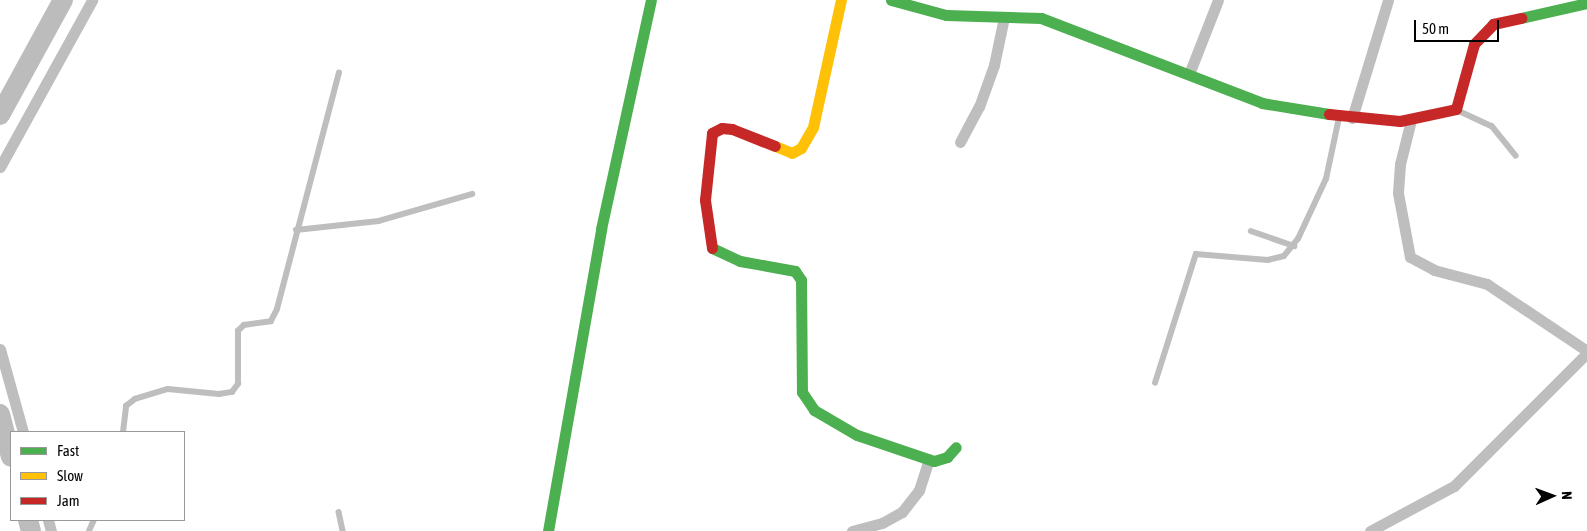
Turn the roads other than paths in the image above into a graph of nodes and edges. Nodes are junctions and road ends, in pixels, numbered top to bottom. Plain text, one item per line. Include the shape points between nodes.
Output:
1 (92, 0) edge
2 (651, 0) edge
3 (841, 0) edge
4 (891, 0) edge
5 (1218, 0) edge
6 (1388, 0) edge
7 (1587, 3) edge
8 (1004, 17) junction
9 (339, 73) dead end
10 (1189, 74) junction
11 (1456, 109) junction
12 (1339, 116) junction
13 (1352, 118) junction
14 (1411, 120) junction
15 (960, 142) dead end
16 (1516, 156) dead end
17 (0, 167) edge
18 (472, 194) dead end
19 (296, 230) junction
20 (1251, 231) dead end
21 (1294, 246) junction
22 (0, 349) edge
23 (1587, 352) edge
24 (1155, 383) dead end
25 (24, 431) edge
26 (123, 431) edge
27 (956, 447) dead end
28 (929, 460) junction
29 (339, 512) dead end
30 (342, 531) edge
31 (548, 531) edge
32 (852, 531) edge
33 (1370, 531) edge

1 - 17 street
2 - 31 street via 603,219
3 - 28 street via 812,127 801,148 792,153 732,129 722,128 712,133 705,200 708,236 712,251 720,256 783,267 795,272 802,280 802,392 814,410 857,435
4 - 8 street via 946,15
5 - 10 street
6 - 13 street
7 - 11 street via 1493,24 1482,32 1468,58
8 - 10 street via 1041,18
8 - 15 street via 994,65 979,107
9 - 19 lane
10 - 12 street via 1262,103
11 - 14 street
11 - 16 lane via 1492,126
12 - 13 street
12 - 21 lane via 1326,179
13 - 14 street
14 - 23 street via 1400,164 1398,194 1410,257 1434,270 1487,284
18 - 19 lane via 379,221
19 - 26 lane via 274,315 265,324 244,325 238,331 238,384 232,392 219,394 168,389 135,399 126,406
20 - 21 lane
21 - 24 lane via 1284,256 1273,260 1196,254
22 - 25 street
23 - 33 street via 1454,486
27 - 28 street via 941,460
28 - 32 street via 919,490 902,512 882,523
29 - 30 lane

